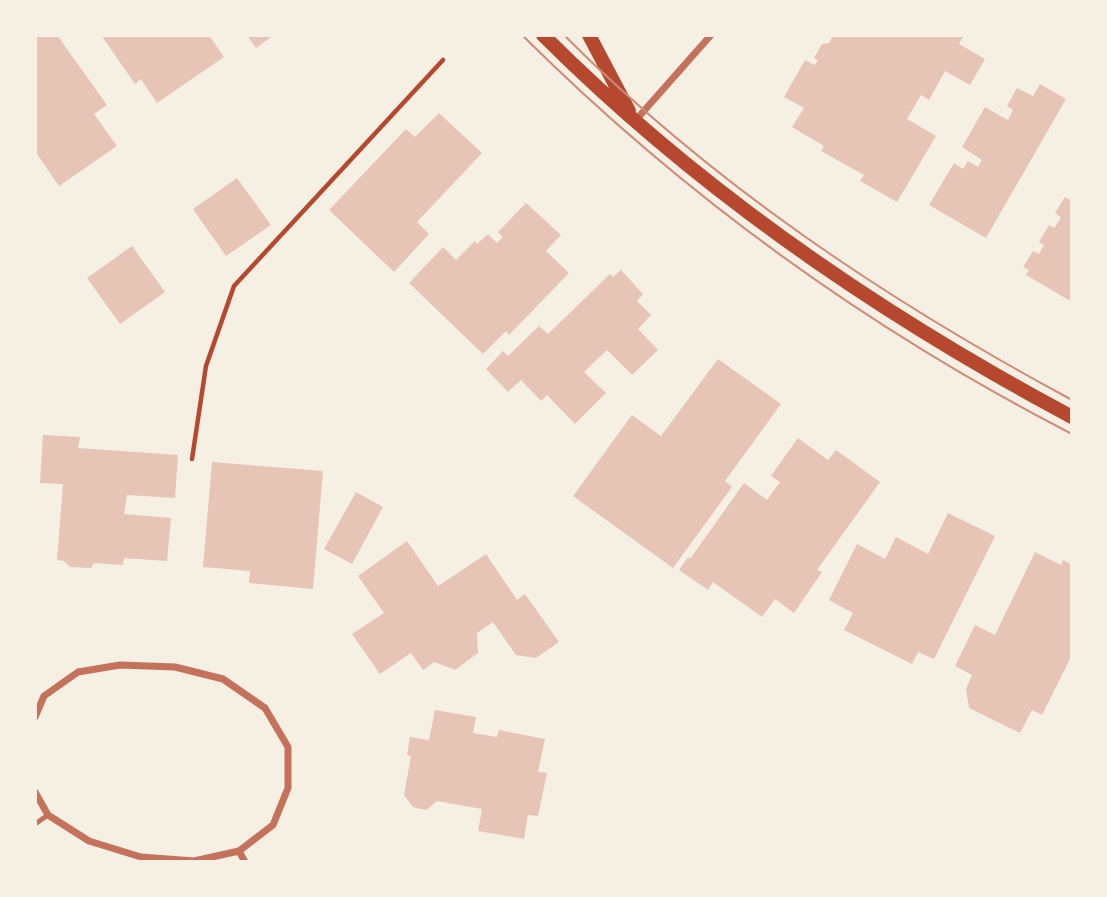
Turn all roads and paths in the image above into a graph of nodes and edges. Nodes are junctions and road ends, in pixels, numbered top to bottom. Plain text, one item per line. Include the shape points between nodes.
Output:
1 (542, 35) edge
2 (589, 35) edge
3 (711, 35) edge
4 (443, 60) dead end
5 (634, 122) junction
6 (1072, 417) edge
7 (192, 459) dead end
8 (35, 717) edge
9 (35, 792) edge
10 (48, 815) junction
11 (35, 824) edge
12 (239, 851) junction
13 (245, 862) edge

1 - 5 main road
2 - 5 main road
3 - 5 street
4 - 7 path via 234,286 205,366
5 - 6 main road via 725,196 828,270 982,369
8 - 12 street via 44,696 78,673 120,665 175,667 234,686 265,708 288,747 288,788 272,825
9 - 10 street
10 - 11 lane
10 - 12 street via 89,841 141,857 194,861
12 - 13 street

